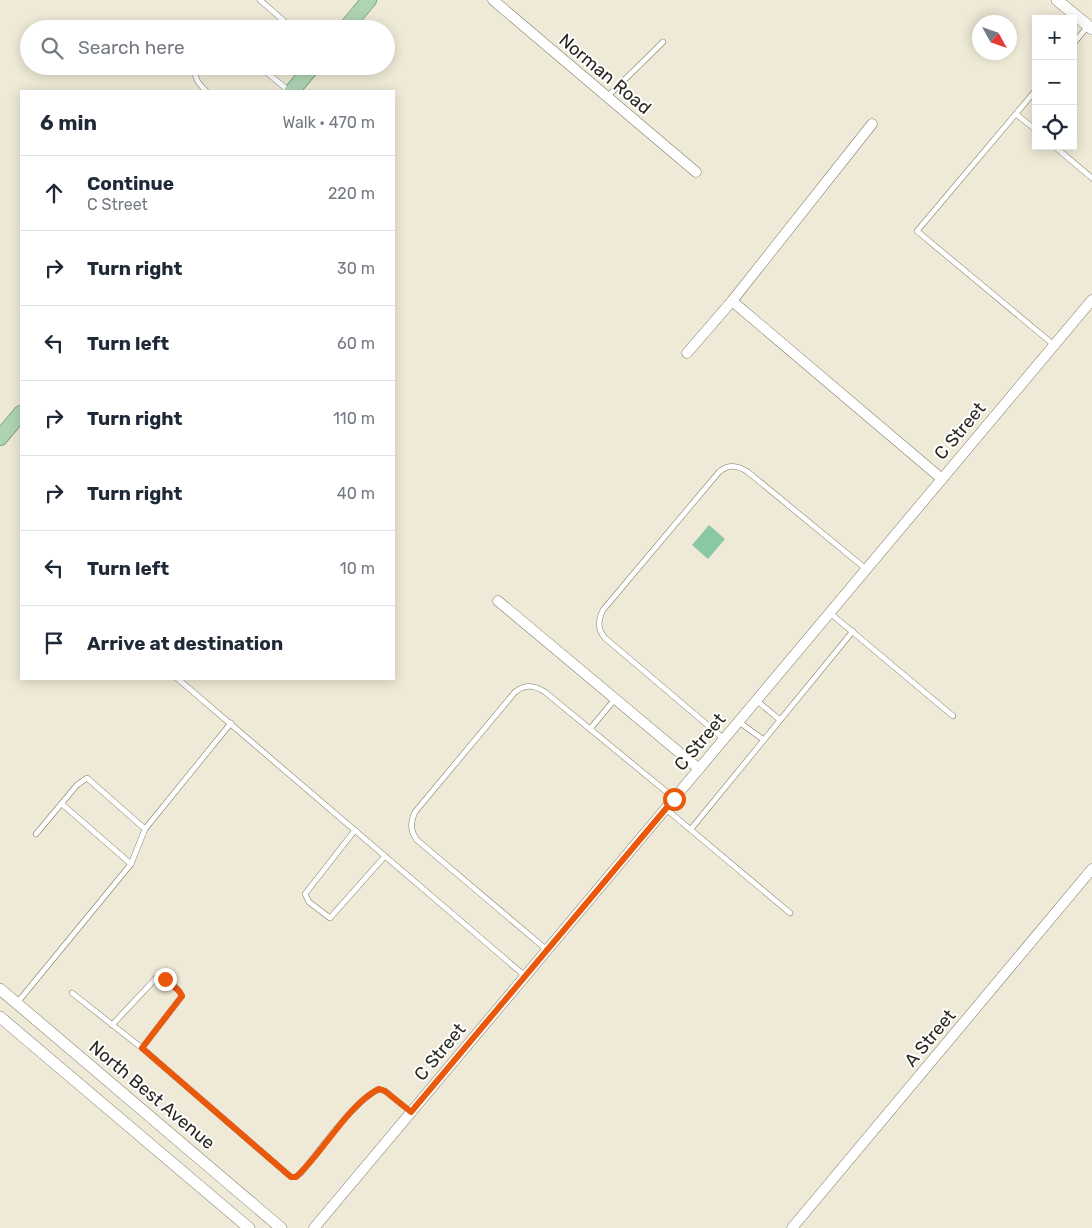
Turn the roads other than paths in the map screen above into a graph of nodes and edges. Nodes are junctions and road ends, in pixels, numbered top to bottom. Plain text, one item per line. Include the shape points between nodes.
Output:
1 (260, 0) edge
2 (369, 0) edge
3 (493, 0) edge
4 (1057, 0) edge
5 (283, 20) edge
6 (352, 20) edge
7 (1091, 25) edge
8 (1077, 40) edge
9 (663, 42) dead end
10 (196, 75) edge
11 (271, 75) edge
12 (305, 75) edge
13 (205, 90) edge
14 (290, 90) edge
15 (292, 90) edge
16 (1032, 95) edge
17 (607, 97) junction
18 (1016, 114) junction
19 (872, 124) dead end
20 (1032, 127) edge
21 (1059, 150) edge
22 (696, 172) dead end
23 (1092, 178) edge
24 (1092, 300) edge
25 (732, 301) junction
26 (1054, 345) junction
27 (687, 353) dead end
28 (20, 414) edge
29 (0, 438) edge
30 (942, 479) junction
31 (866, 570) junction
32 (498, 602) dead end
33 (830, 613) junction
34 (853, 631) junction
35 (179, 680) edge
36 (615, 699) junction
37 (756, 700) junction
38 (952, 716) dead end
39 (780, 720) junction
40 (739, 722) junction
41 (231, 723) junction
42 (590, 729) junction
43 (724, 739) junction
44 (764, 740) junction
45 (699, 769) junction
46 (674, 799) junction
47 (62, 804) junction
48 (666, 809) junction
49 (145, 829) junction
50 (355, 830) junction
51 (691, 830) junction
52 (36, 834) dead end
53 (385, 856) junction
54 (131, 864) junction
55 (1092, 869) edge
56 (790, 913) dead end
57 (547, 950) junction
58 (525, 976) junction
59 (0, 989) edge
60 (72, 993) dead end
61 (17, 1003) junction
62 (0, 1017) edge
63 (112, 1025) junction
64 (142, 1048) junction
65 (411, 1112) junction
66 (249, 1228) edge
67 (281, 1228) edge
68 (314, 1228) edge
69 (792, 1228) edge

1 - 5 lane
2 - 6 main road
3 - 17 street, Norman Road
4 - 7 street
7 - 8 lane
9 - 17 lane
10 - 13 lane
11 - 14 lane
12 - 15 main road
16 - 18 lane
17 - 22 street, Norman Road
18 - 20 lane
18 - 26 lane via 917,231
19 - 25 street
21 - 23 lane
24 - 26 street, C Street
25 - 27 street
25 - 30 street
26 - 30 street, C Street
28 - 29 main road
30 - 31 street, C Street
31 - 33 street, C Street
31 - 43 lane via 748,472 732,466 719,472 616,594 601,615 601,634
32 - 36 street
33 - 34 lane
33 - 37 street, C Street
34 - 38 lane
34 - 39 lane
35 - 41 lane
36 - 42 lane
36 - 45 street
37 - 39 lane
37 - 40 street, C Street
39 - 44 lane
40 - 43 street, C Street
40 - 44 lane
41 - 49 lane
41 - 50 lane
42 - 46 lane
42 - 57 lane via 537,687 522,688 515,692 415,812 411,823 417,840
43 - 45 street, C Street
44 - 51 lane
45 - 46 street, C Street
46 - 48 street, C Street
47 - 49 lane via 87,778
47 - 52 lane
47 - 54 lane
48 - 51 lane
48 - 57 street, C Street
49 - 54 lane
50 - 53 lane
50 - 53 lane via 305,894 310,902 330,918
51 - 56 lane
53 - 58 lane
54 - 61 lane
55 - 69 street, A Street
57 - 58 street, C Street
58 - 65 street, C Street
59 - 61 street, North Best Avenue
60 - 63 lane
61 - 67 street, North Best Avenue
62 - 66 street
63 - 64 lane
63 - 64 lane via 158,977 165,979 182,996
64 - 65 lane via 291,1177 301,1173 358,1104 371,1093 379,1089 385,1091
65 - 68 street, C Street

